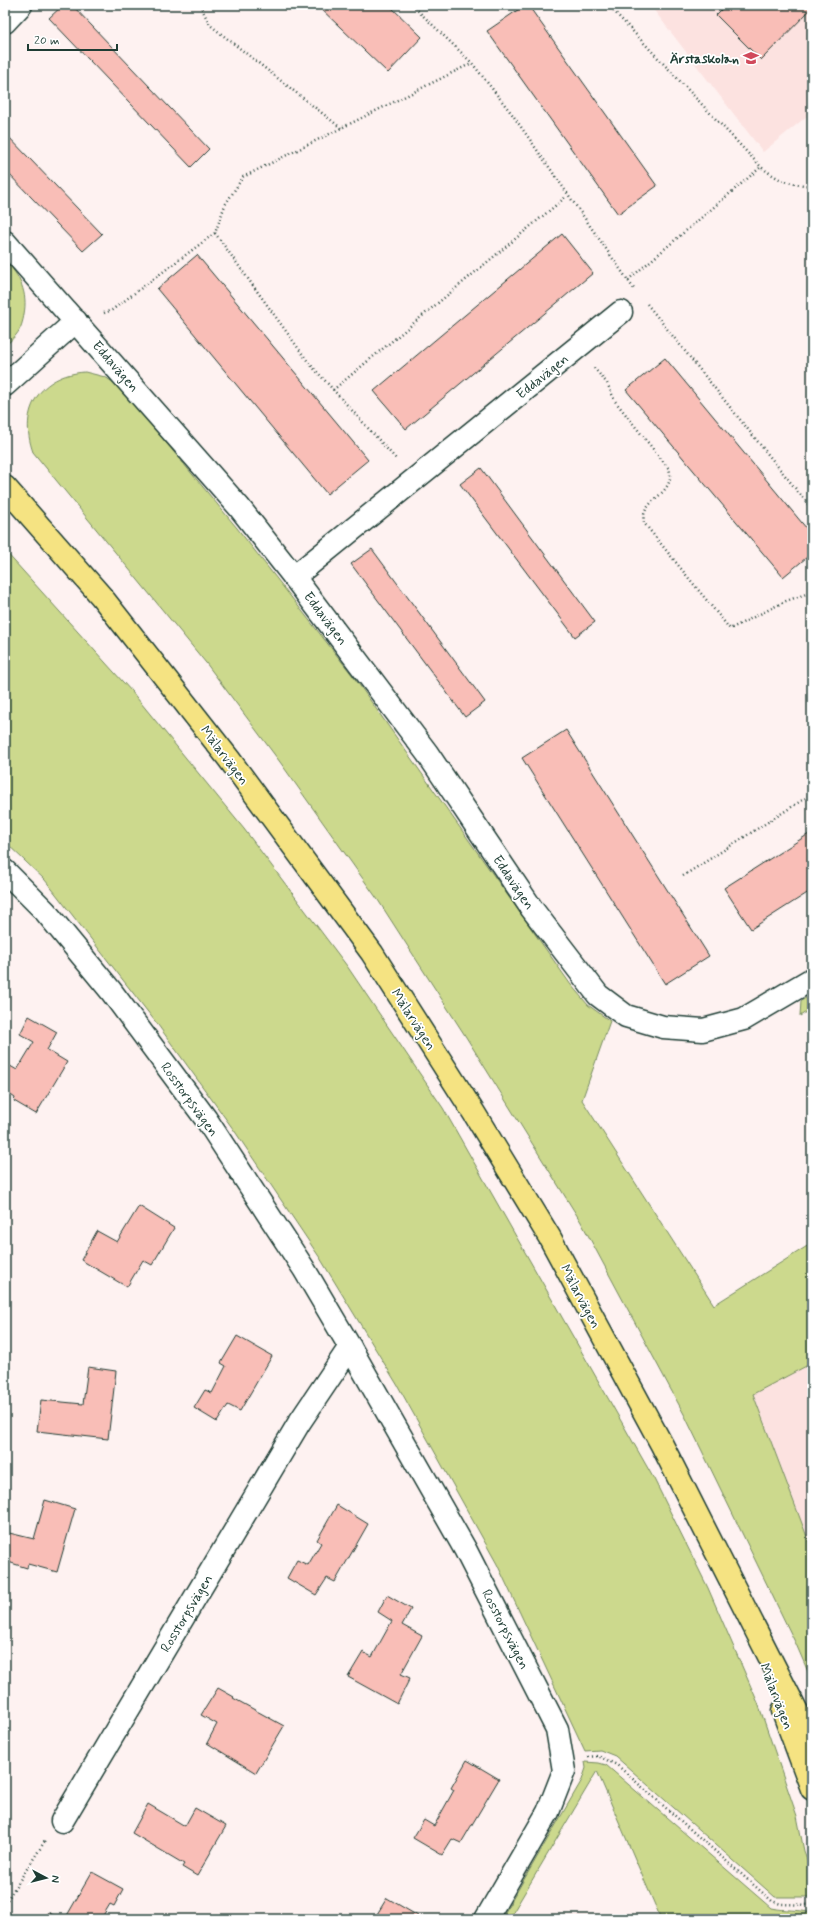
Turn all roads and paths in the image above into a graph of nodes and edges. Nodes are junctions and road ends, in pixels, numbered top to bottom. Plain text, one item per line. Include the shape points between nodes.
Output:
1 (21, 5) edge
2 (200, 5) edge
3 (412, 5) edge
4 (608, 5) edge
5 (5, 22) edge
6 (472, 63) junction
7 (341, 128) junction
8 (761, 167) junction
9 (812, 186) edge
10 (567, 196) junction
11 (215, 233) junction
12 (5, 242) edge
13 (628, 280) junction
14 (634, 288) junction
15 (639, 294) dead end
16 (644, 300) dead end
17 (622, 312) joint
18 (76, 321) junction
19 (578, 347) junction
20 (5, 386) edge
21 (333, 390) junction
22 (414, 480) junction
23 (5, 487) edge
24 (812, 509) edge
25 (294, 577) junction
26 (812, 592) edge
27 (812, 794) edge
28 (5, 871) edge
29 (683, 876) dead end
30 (812, 979) edge
31 (350, 1347) junction
32 (742, 1603) junction
33 (812, 1741) edge
34 (562, 1759) junction
35 (812, 1789) edge
36 (62, 1821) joint
37 (5, 1902) edge
38 (812, 1905) edge
39 (486, 1919) edge

1 - 5 street
2 - 7 path via 210,25
3 - 6 path
4 - 8 path
6 - 7 path
6 - 10 path via 512,114
7 - 11 path via 243,177 225,205
8 - 9 path via 782,181
8 - 13 path
10 - 13 path
10 - 21 path
11 - 18 path via 112,310
11 - 21 path via 309,363
12 - 18 street, Eddavägen
13 - 14 path
14 - 15 path
14 - 17 path via 616,305
16 - 24 path
17 - 19 street, Eddavägen
18 - 20 street
18 - 25 street, Eddavägen via 240,507
19 - 22 street, Eddavägen
19 - 26 path via 607,383 614,401 669,469 669,484 645,509 644,522 730,629 786,601
21 - 22 path
22 - 25 street, Eddavägen
23 - 32 main road, Mälarvägen via 106,602 229,759 372,953 550,1238 662,1445
25 - 30 street, Eddavägen via 427,753 532,910 598,995 626,1016 663,1027 703,1030 744,1019
27 - 29 path
28 - 31 street, Rosstorpsvägen via 45,911 111,992 206,1119 304,1269
31 - 34 street, Rosstorpsvägen via 465,1549 557,1729
31 - 36 street, Rosstorpsvägen via 299,1423
32 - 33 main road, Mälarvägen
32 - 35 main road, Mälarvägen
34 - 38 path via 598,1756 608,1760 772,1901
34 - 39 street, Rosstorpsvägen via 564,1771 548,1812
36 - 37 path via 45,1840

